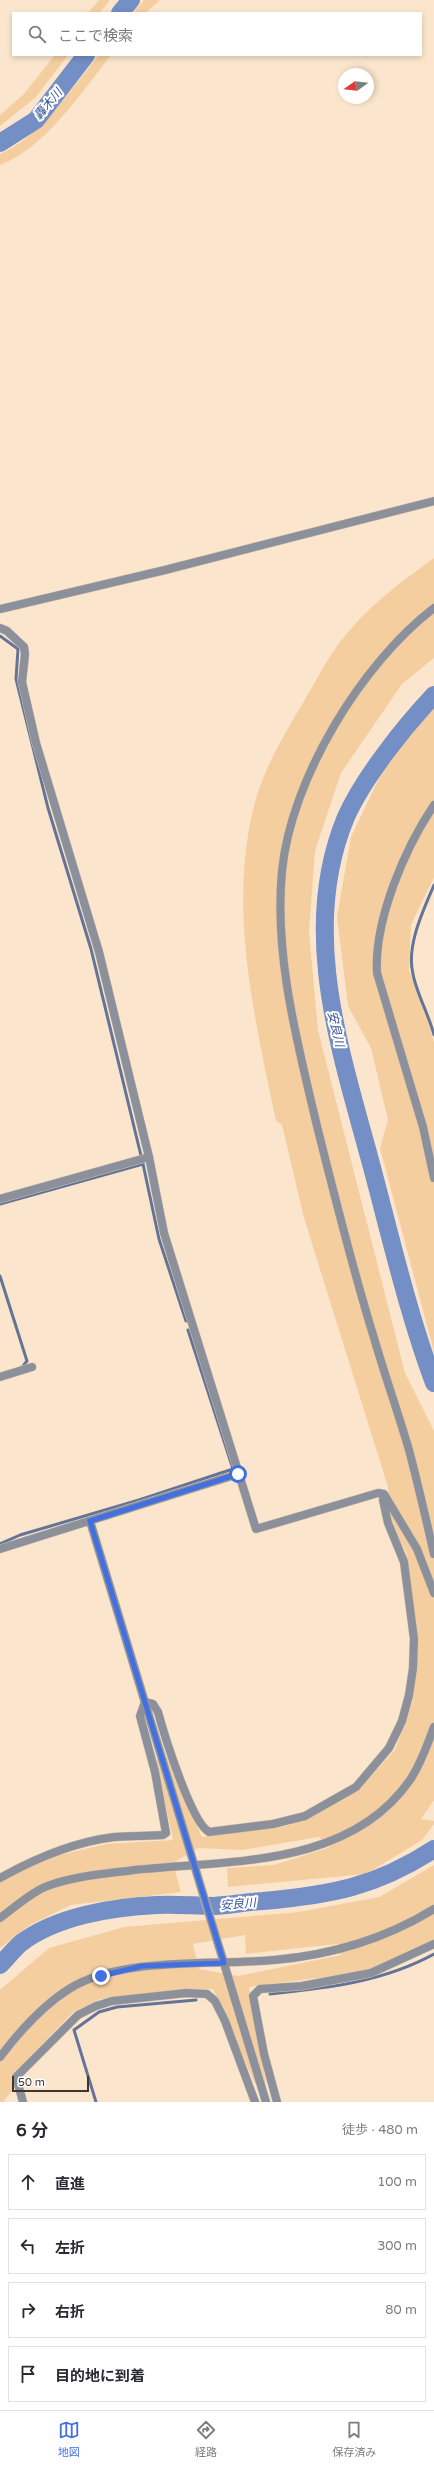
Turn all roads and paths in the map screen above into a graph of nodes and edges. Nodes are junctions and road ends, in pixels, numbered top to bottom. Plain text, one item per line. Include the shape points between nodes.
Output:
1 (434, 502) edge
2 (434, 608) edge
3 (0, 609) edge
4 (0, 628) edge
5 (434, 805) edge
6 (149, 1157) junction
7 (434, 1178) edge
8 (0, 1199) edge
9 (32, 1367) dead end
10 (0, 1377) edge
11 (238, 1474) junction
12 (378, 1493) junction
13 (90, 1521) junction
14 (0, 1549) edge
15 (434, 1554) edge
16 (434, 1593) edge
17 (145, 1702) junction
18 (434, 1727) edge
19 (195, 1867) junction
20 (0, 1878) edge
21 (434, 1910) edge
22 (0, 1918) edge
23 (434, 1944) edge
24 (223, 1959) junction
25 (0, 2057) edge
26 (23, 2102) edge
27 (255, 2102) edge
28 (266, 2102) edge
29 (277, 2102) edge

1 - 3 street
2 - 15 street via 386,652 369,673 339,719 313,768 288,832 282,871 281,916 285,971 309,1091 344,1232 408,1448
4 - 6 street via 24,647 22,682 36,743 99,952
5 - 7 street via 401,868 382,917 376,955 377,972 423,1127
6 - 8 street
6 - 11 street via 164,1233
9 - 10 street
11 - 12 street via 256,1529
11 - 13 street
12 - 16 street via 384,1494 417,1549
12 - 17 street via 386,1508 393,1538 404,1562 412,1612 413,1668 402,1722 389,1748 356,1786 305,1816 273,1824 209,1832 204,1830 199,1821 180,1779 158,1712 153,1704
13 - 14 street
13 - 17 street
17 - 19 street
17 - 20 street via 140,1716 155,1772 166,1833 84,1842 42,1856
18 - 19 street via 410,1780 368,1823 341,1838 316,1847 273,1857
19 - 22 street via 88,1875 44,1887
19 - 24 street
21 - 24 street via 412,1923 371,1940 325,1953 274,1960
23 - 29 street via 371,1972 302,1986 260,1989 257,1992 254,1996 264,2054
24 - 25 street via 142,1966 101,1976 70,1988 30,2022
24 - 28 street
26 - 27 street via 16,2077 78,2015 112,2001 186,1992 207,1994 215,2000 238,2052

